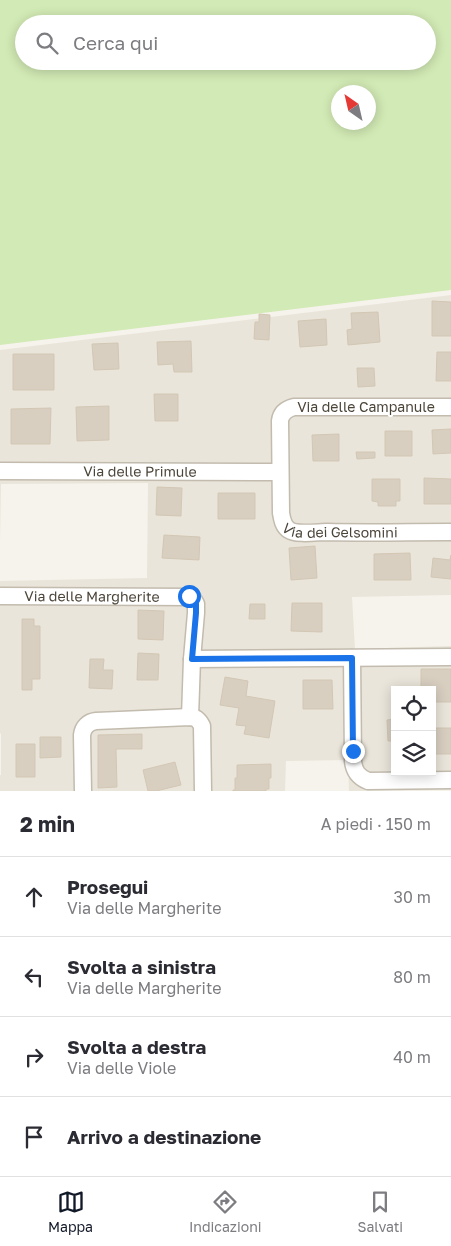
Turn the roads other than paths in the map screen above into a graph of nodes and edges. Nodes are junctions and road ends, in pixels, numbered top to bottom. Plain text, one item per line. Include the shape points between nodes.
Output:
1 (451, 407) edge
2 (0, 471) edge
3 (280, 472) junction
4 (451, 532) edge
5 (0, 596) edge
6 (451, 657) edge
7 (352, 658) junction
8 (192, 659) junction
9 (190, 717) junction
10 (451, 780) edge
11 (83, 791) edge
12 (203, 791) edge

1 - 3 street, Via delle Campanule via 289,408 281,418
2 - 3 street, Via delle Primule
3 - 4 street, Via dei Gelsomini via 282,517 285,526 293,531
5 - 8 street, Via delle Margherite via 192,597 196,604
6 - 7 street
7 - 8 street
7 - 10 street via 353,761 356,773 368,781
8 - 9 street
9 - 11 street via 90,722 82,732
9 - 12 street via 199,720 202,729

